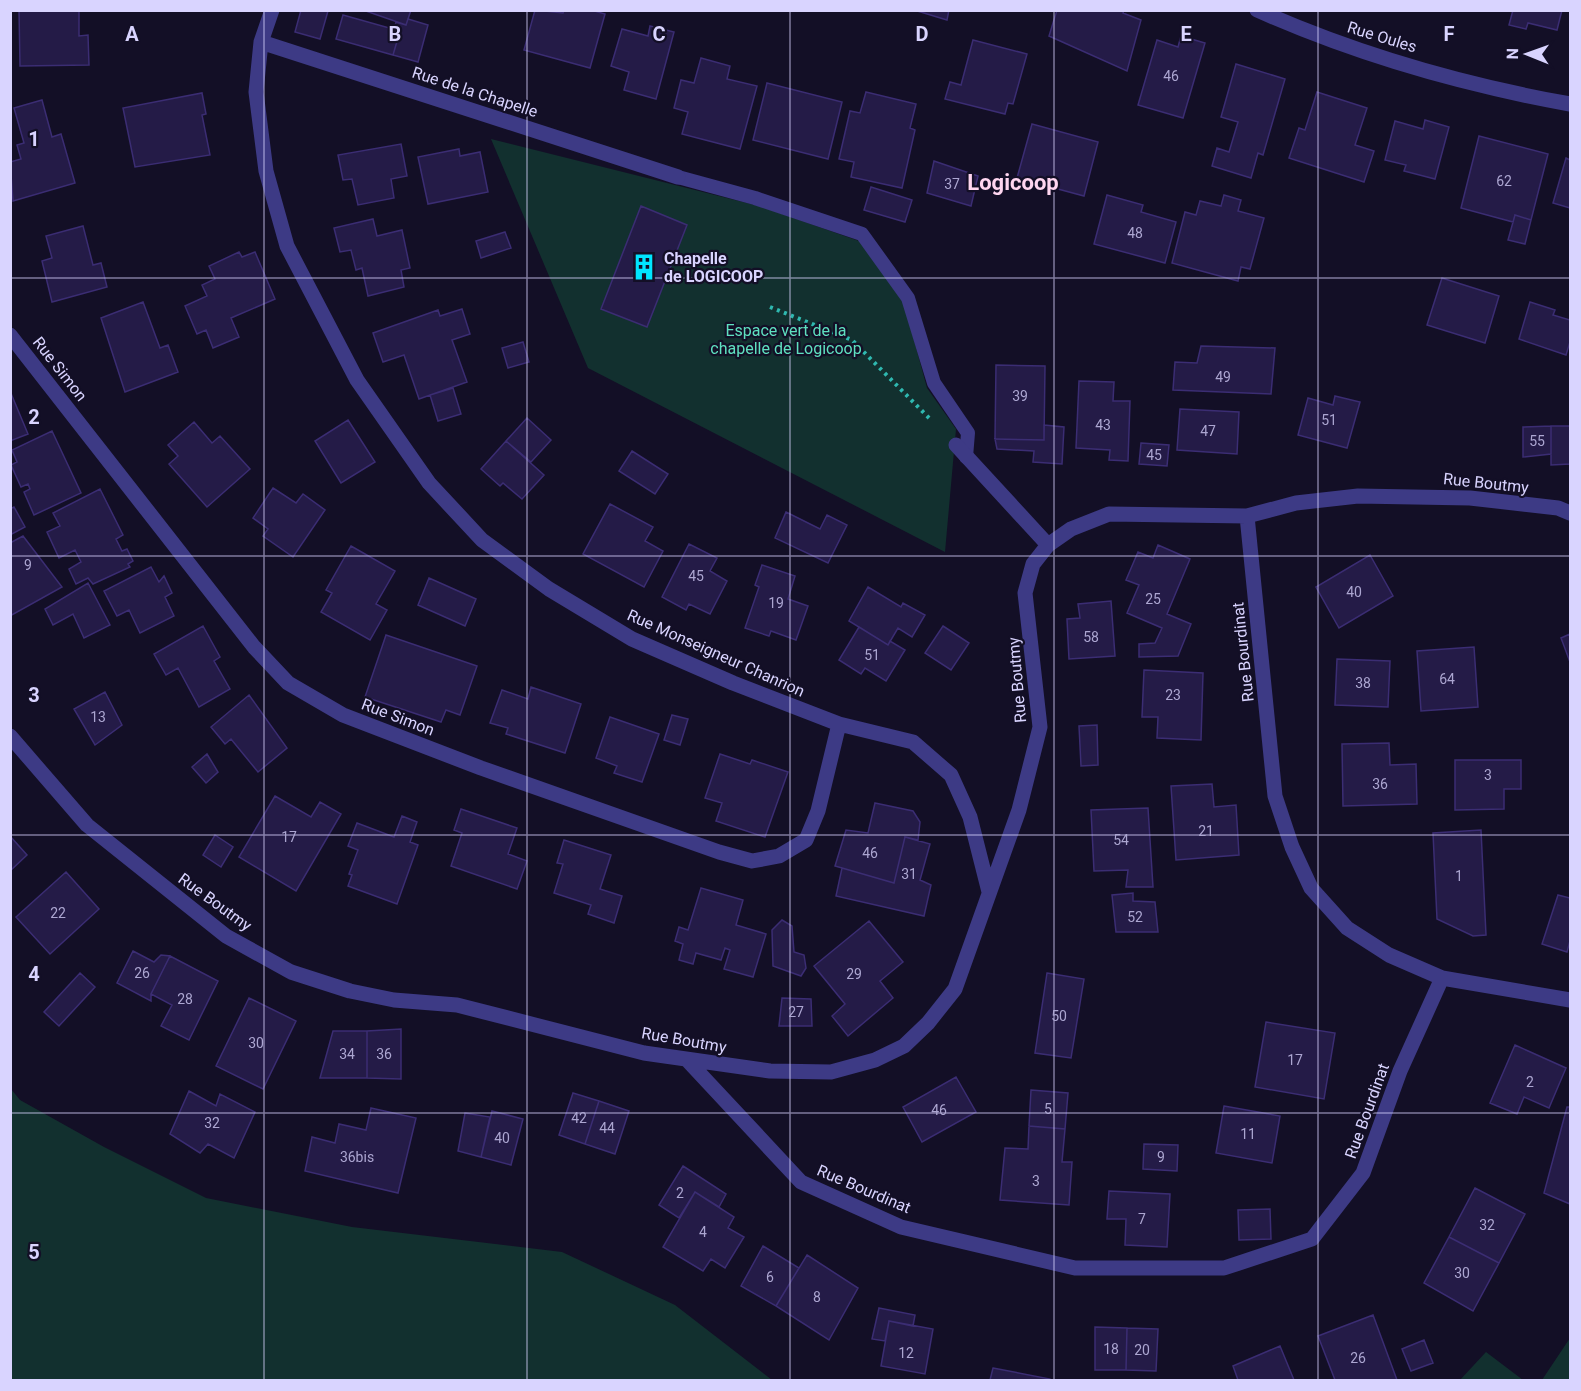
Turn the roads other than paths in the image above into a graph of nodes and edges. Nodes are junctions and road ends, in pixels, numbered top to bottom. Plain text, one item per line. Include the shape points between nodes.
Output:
1 (272, 10) edge
2 (1257, 10) edge
3 (261, 42) junction
4 (1570, 104) edge
5 (678, 177) joint
6 (10, 335) edge
7 (956, 446) road end
8 (966, 457) junction
9 (1570, 513) edge
10 (1246, 516) junction
11 (1048, 544) junction
12 (839, 724) junction
13 (10, 736) edge
14 (989, 892) junction
15 (1442, 978) junction
16 (1570, 1000) edge
17 (689, 1062) junction

1 - 3 street, Rue Monseigneur Chanrion
2 - 4 street, Rue Oules via 1336,42 1445,75
3 - 5 street, Rue de la Chapelle
3 - 12 street, Rue Monseigneur Chanrion via 256,92 266,171 287,246 357,381 429,483 482,540 549,589 632,639 733,684
5 - 8 lane via 862,234 908,298 934,383 968,433
6 - 12 street, Rue Simon via 254,647 288,683 343,715 481,768 752,861 779,856 806,840 818,811
7 - 8 street
8 - 11 street
9 - 10 street, Rue Boutmy via 1558,508 1415,495 1296,503
10 - 11 street, Rue Boutmy via 1109,514 1071,529
10 - 15 street, Rue Bourdinat via 1275,796 1292,848 1311,888 1347,928 1389,956
11 - 14 street, Rue Boutmy via 1034,564 1025,593 1040,727 1019,810
12 - 14 street, Rue Monseigneur Chanrion via 913,742 951,776 970,817
13 - 17 street, Rue Boutmy via 87,825 226,936 291,972 350,991 394,1000 458,1005
14 - 17 street, Rue Boutmy via 955,989 904,1046 831,1072 770,1071
15 - 16 street
15 - 17 street, Rue Bourdinat via 1400,1071 1363,1173 1312,1239 1224,1268 1075,1268 900,1227 801,1182

